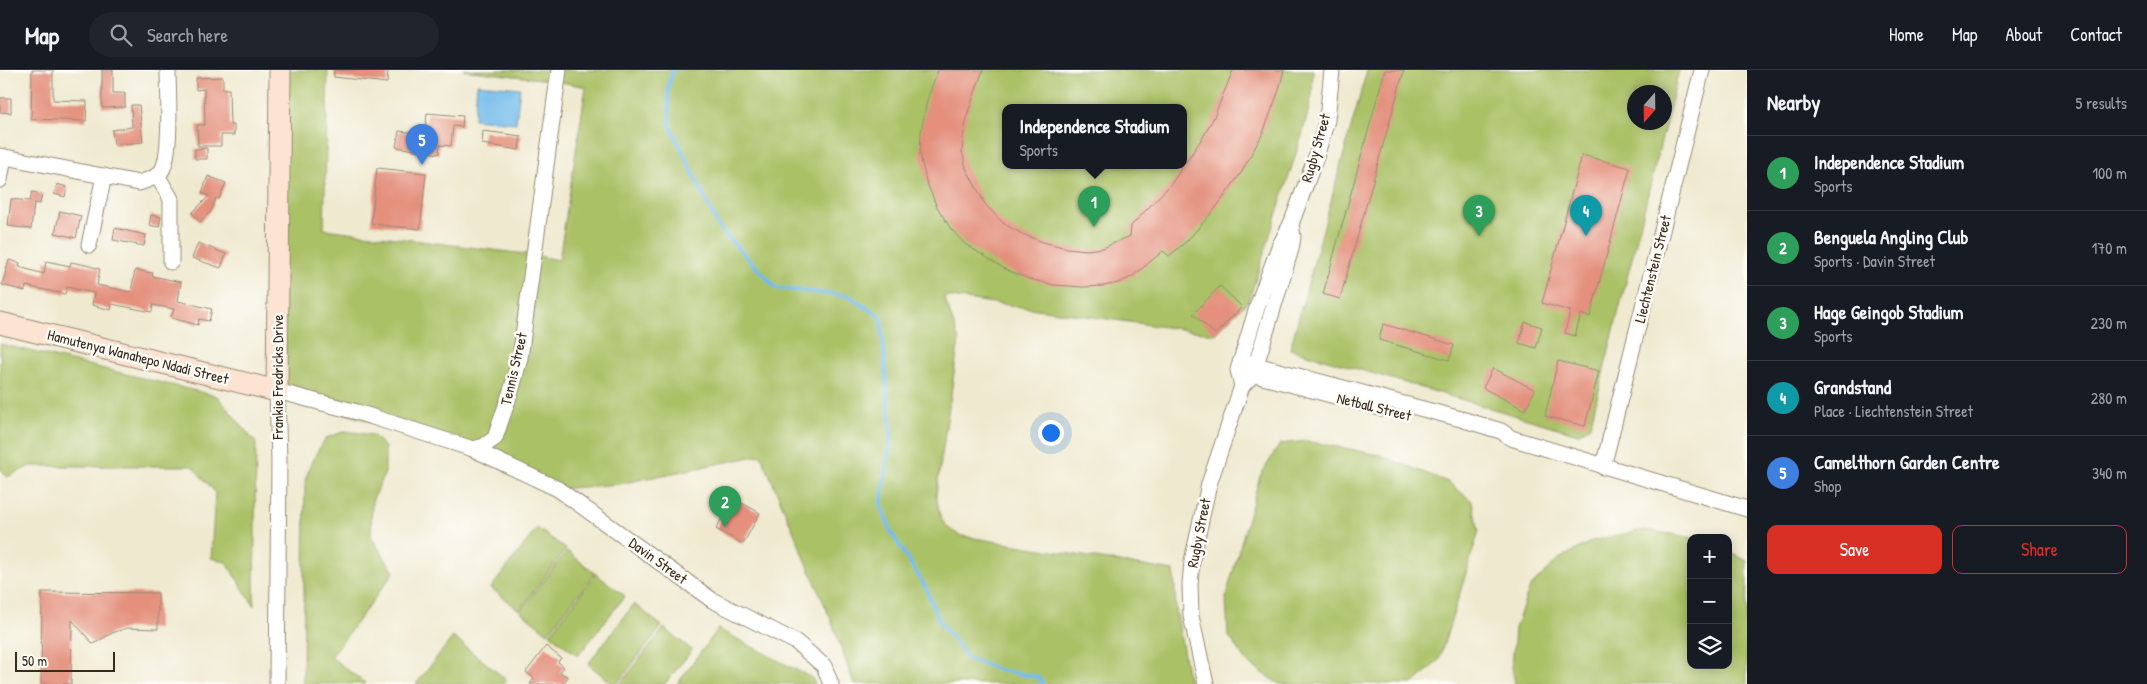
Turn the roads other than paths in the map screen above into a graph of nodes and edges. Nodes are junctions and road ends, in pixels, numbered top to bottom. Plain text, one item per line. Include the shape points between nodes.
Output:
1 (168, 70) edge
2 (280, 70) edge
3 (559, 70) edge
4 (1332, 70) edge
5 (1702, 70) edge
6 (2, 157) edge
7 (157, 175) junction
8 (104, 176) junction
9 (0, 180) edge
10 (1292, 224) junction
11 (89, 245) dead end
12 (171, 262) dead end
13 (0, 323) edge
14 (1240, 366) junction
15 (1255, 370) junction
16 (1242, 386) junction
17 (277, 391) junction
18 (473, 449) junction
19 (1603, 467) junction
20 (1747, 510) edge
21 (277, 684) edge
22 (831, 684) edge
23 (1206, 684) edge

1 - 7 street via 168,156
2 - 17 street, Frankie Fredricks Drive
3 - 18 street, Tennis Street via 520,358 495,438
4 - 10 street, Rugby Street via 1326,120
5 - 19 street, Liechtenstein Street
6 - 8 street
6 - 9 street
7 - 8 street via 139,182
7 - 12 street via 171,199
8 - 11 street
10 - 14 street, Rugby Street via 1279,246 1258,301
10 - 15 street, Rugby Street via 1288,263
13 - 17 street, Hamutenya Wanahepo Ndadi Street
14 - 15 street, Netball Street
14 - 16 street, Rugby Street
15 - 16 street, Rugby Street
15 - 19 street, Netball Street via 1494,438 1511,438
16 - 23 street, Rugby Street via 1209,484 1192,561 1191,616
17 - 18 street via 357,412
17 - 21 street, Frankie Fredricks Drive
18 - 22 street, Davin Street via 558,489 712,600 796,642 824,666
19 - 20 street, Netball Street

